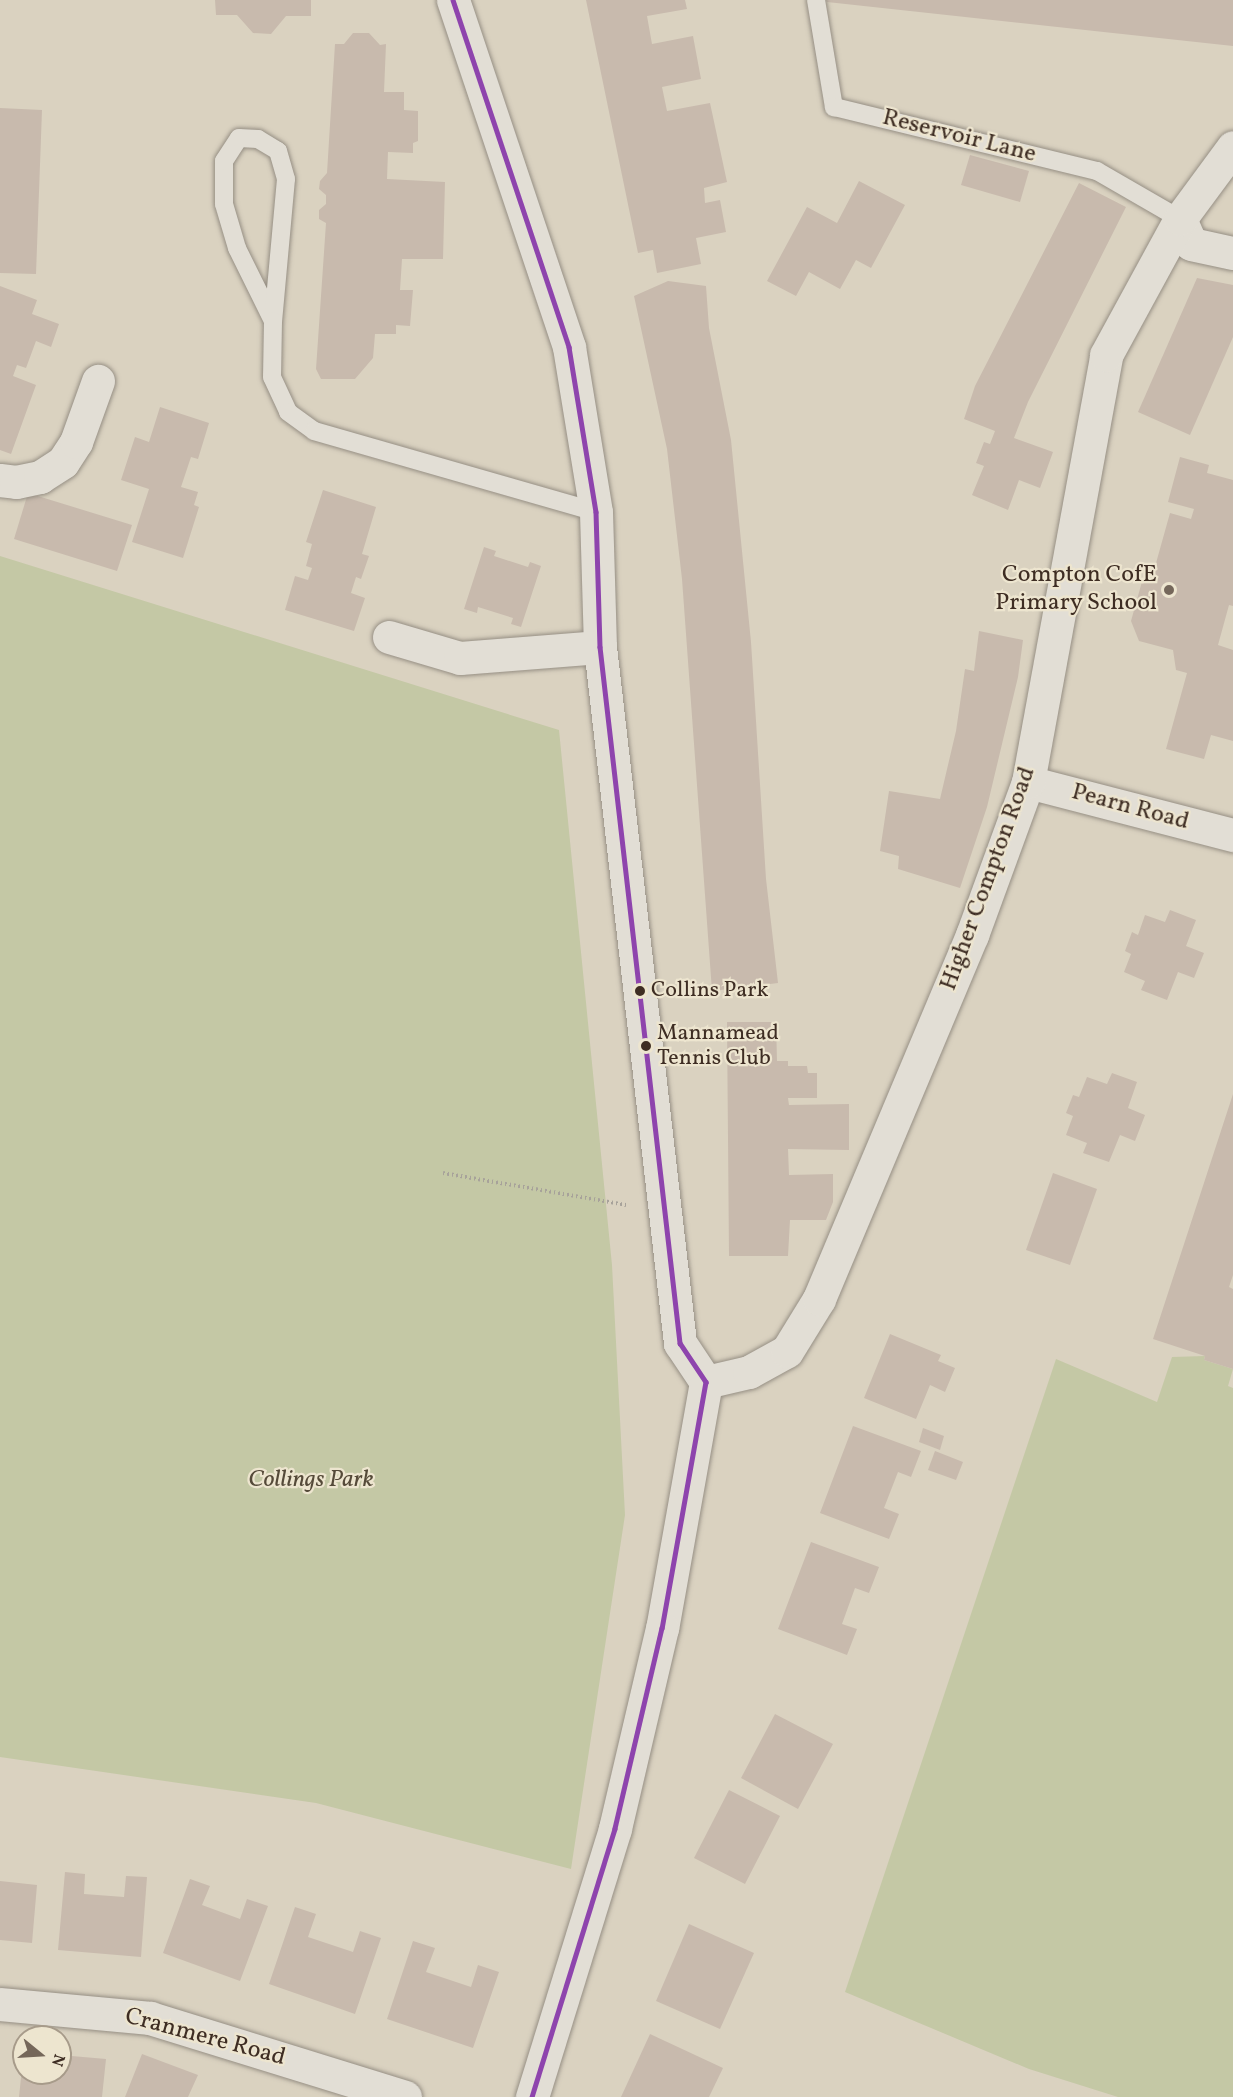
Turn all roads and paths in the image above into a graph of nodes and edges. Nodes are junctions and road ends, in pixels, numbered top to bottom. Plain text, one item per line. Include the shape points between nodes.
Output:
1 (453, 0) edge
2 (816, 0) edge
3 (1233, 147) edge
4 (1180, 219) junction
5 (1233, 253) edge
6 (273, 321) junction
7 (98, 381) dead end
8 (0, 480) edge
9 (596, 512) junction
10 (389, 637) dead end
11 (600, 647) junction
12 (1028, 782) junction
13 (1233, 835) edge
14 (443, 1173) dead end
15 (666, 1212) junction
16 (705, 1382) junction
17 (0, 2004) edge
18 (405, 2097) edge
19 (532, 2097) edge

1 - 9 street via 569,347
2 - 4 lane, Reservoir Lane via 834,107 1097,171
3 - 4 street, Higher Compton Road
4 - 5 street via 1191,244
4 - 12 street, Higher Compton Road via 1106,355
6 - 6 lane via 237,248 224,204 224,161 239,138 258,140 278,151 286,179
6 - 9 lane via 272,377 288,412 314,431
7 - 8 street via 76,442 63,462 40,477 16,482
9 - 11 street
10 - 11 street via 460,658
11 - 15 street
12 - 13 street, Pearn Road
12 - 16 street, Higher Compton Road via 972,935 819,1299 787,1351 749,1372
14 - 15 path
15 - 16 street via 680,1343
16 - 19 street via 663,1628 615,1829
17 - 18 street, Cranmere Road via 150,2018

